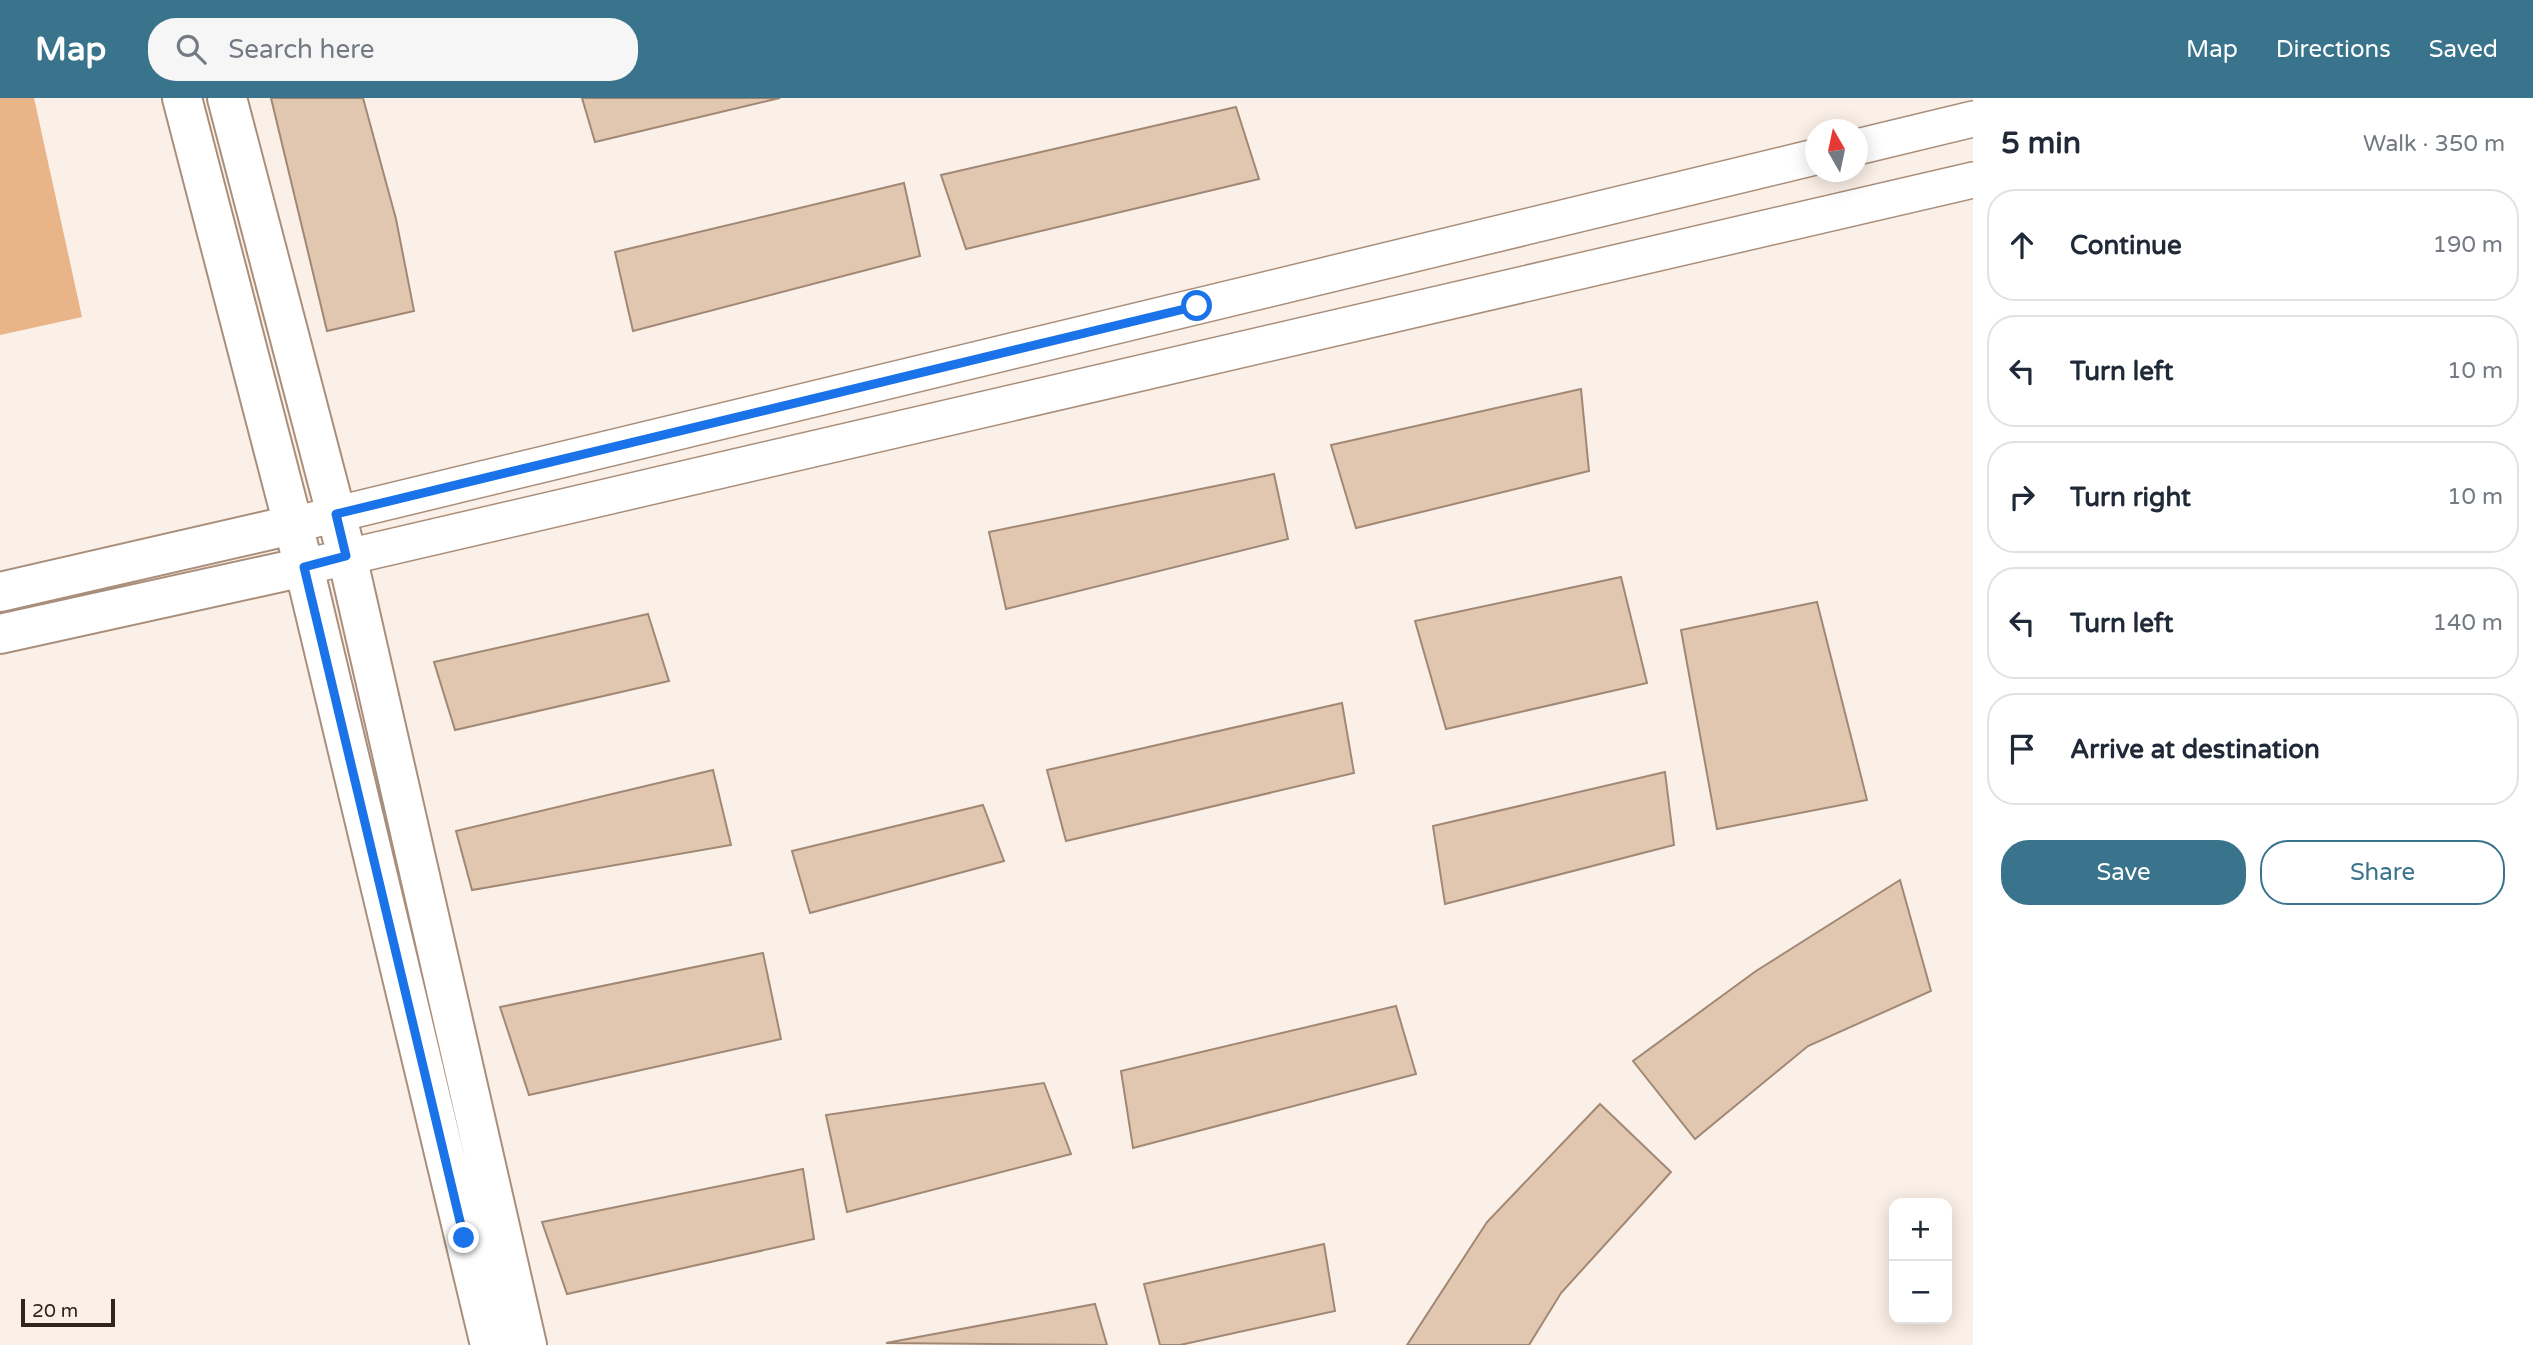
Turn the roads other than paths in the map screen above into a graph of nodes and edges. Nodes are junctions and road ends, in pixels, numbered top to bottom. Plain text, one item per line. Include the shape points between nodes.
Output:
1 (182, 98) edge
2 (227, 98) edge
3 (1973, 119) edge
4 (1868, 144) edge
5 (1805, 159) edge
6 (1973, 180) edge
7 (336, 514) junction
8 (292, 526) junction
9 (346, 556) junction
10 (304, 567) junction
11 (0, 592) edge
12 (0, 634) edge
13 (490, 1345) edge
14 (527, 1345) edge

1 - 8 street
2 - 7 street
3 - 4 street
5 - 7 street
6 - 9 street
7 - 8 street
7 - 9 street
8 - 10 street
8 - 11 street
9 - 10 street
9 - 14 street
10 - 12 street
10 - 13 street

